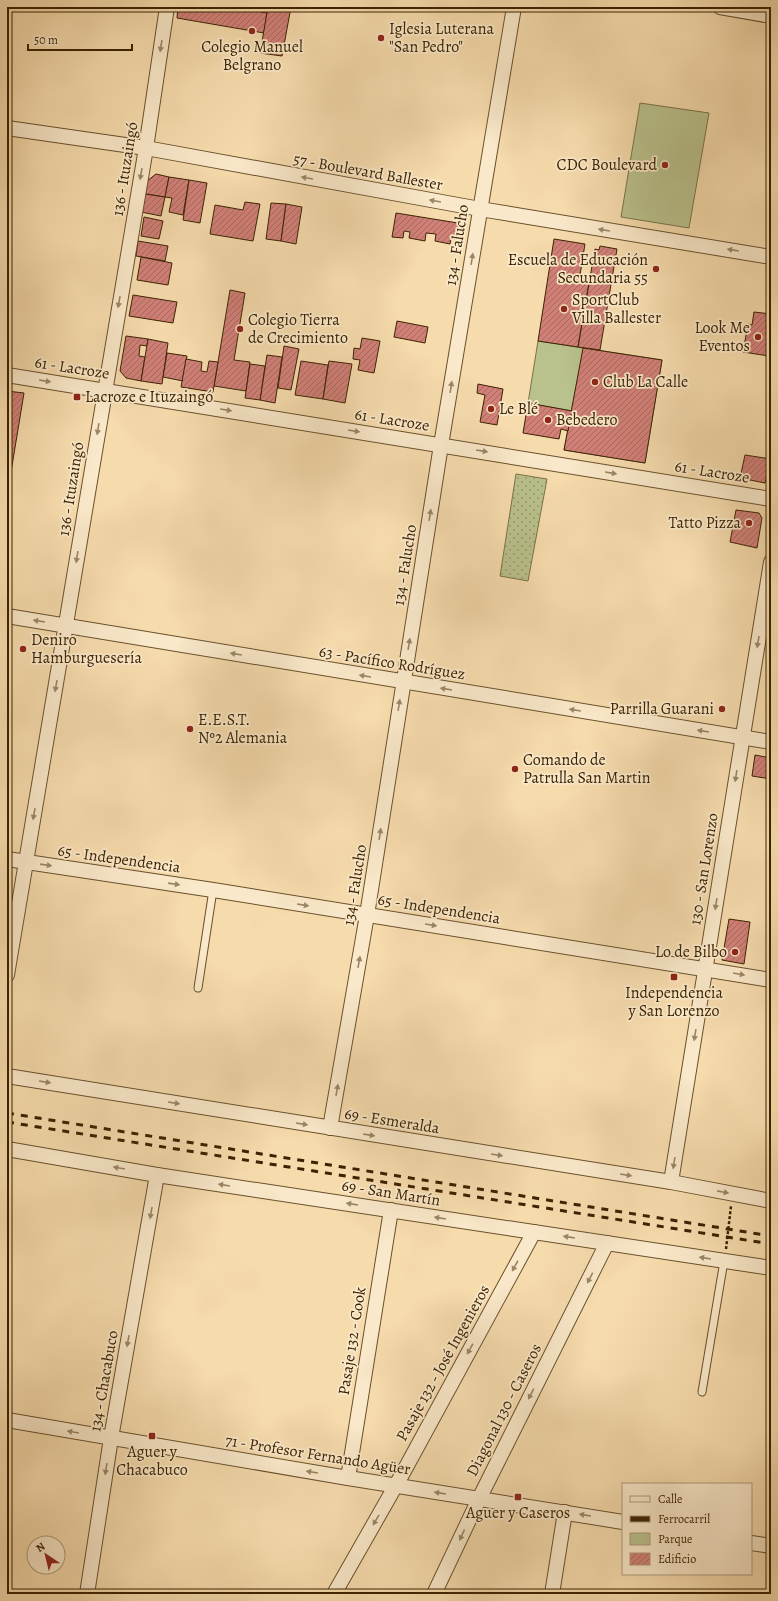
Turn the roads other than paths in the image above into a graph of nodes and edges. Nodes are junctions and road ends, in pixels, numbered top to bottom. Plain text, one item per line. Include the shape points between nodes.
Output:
1 (167, 7) edge
2 (514, 7) edge
3 (720, 7) edge
4 (771, 16) edge
5 (7, 128) edge
6 (146, 148) junction
7 (480, 209) junction
8 (771, 257) edge
9 (7, 375) edge
10 (104, 390) junction
11 (441, 445) junction
12 (771, 499) edge
13 (771, 562) edge
14 (7, 616) edge
15 (66, 625) junction
16 (403, 682) junction
17 (741, 737) junction
18 (771, 742) edge
19 (7, 859) edge
20 (26, 862) junction
21 (213, 890) junction
22 (367, 915) junction
23 (706, 968) junction
24 (7, 975) edge
25 (771, 980) edge
26 (198, 988) dead end
27 (7, 1076) edge
28 (330, 1128) junction
29 (7, 1149) edge
30 (157, 1175) junction
31 (671, 1182) junction
32 (771, 1201) edge
33 (391, 1210) junction
34 (534, 1232) junction
35 (607, 1243) junction
36 (724, 1261) junction
37 (771, 1268) edge
38 (702, 1392) dead end
39 (7, 1420) edge
40 (111, 1438) junction
41 (348, 1478) junction
42 (396, 1486) junction
43 (479, 1499) junction
44 (565, 1512) junction
45 (622, 1522) edge
46 (752, 1543) edge
47 (771, 1546) edge
48 (88, 1594) edge
49 (334, 1594) edge
50 (434, 1594) edge
51 (552, 1594) edge

1 -> 6 street, 136 - Ituzaingó
2 - 7 street, 134 - Falucho
3 - 4 street
5 - 6 street, 57 - Boulevard Ballester
7 -> 6 street, 57 - Boulevard Ballester
6 -> 10 street, 136 - Ituzaingó
8 -> 7 street, 57 - Boulevard Ballester
11 -> 7 street, 134 - Falucho
9 -> 10 street, 61 - Lacroze
10 -> 11 street, 61 - Lacroze
10 -> 15 street, 136 - Ituzaingó
11 -> 12 street, 61 - Lacroze
16 -> 11 street, 134 - Falucho
13 -> 17 street, 130 - San Lorenzo
15 -> 14 street, 63 - Pacífico Rodríguez
16 -> 15 street, 63 - Pacífico Rodríguez
15 -> 20 street, 136 - Ituzaingó
17 -> 16 street, 63 - Pacífico Rodríguez
22 -> 16 street, 134 - Falucho
17 - 18 street, 63 - Pacífico Rodríguez
17 -> 23 street, 130 - San Lorenzo
19 - 20 street, 65 - Independencia
20 -> 21 street, 65 - Independencia
20 - 24 street, 136 - Ituzaingó
21 -> 22 street, 65 - Independencia
21 - 26 lane
22 -> 23 street, 65 - Independencia
28 -> 22 street, 134 - Falucho
23 -> 25 street, 65 - Independencia
23 -> 31 street, 130 - San Lorenzo
27 -> 28 street, 69 - Esmeralda
28 -> 31 street, 69 - Esmeralda
30 -> 29 street, 69 - San Martín
33 -> 30 street, 69 - San Martín
30 -> 40 street, 134 - Chacabuco
31 -> 32 street, 69 - Esmeralda
34 -> 33 street, 69 - San Martín
33 - 41 street, Pasaje 132 - Cook
35 -> 34 street, 69 - San Martín
34 -> 42 street, Pasaje 132 - José Ingenieros
36 -> 35 street, 69 - San Martín
35 -> 43 street, Diagonal 130 - Caseros
36 - 37 street, 69 - San Martín
36 - 38 lane
40 -> 39 street, 71 - Profesor Fernando Agüer
41 -> 40 street, 71 - Profesor Fernando Agüer
40 -> 48 street, 134 - Chacabuco
41 - 42 street, 71 - Profesor Fernando Agüer
43 -> 42 street, 71 - Profesor Fernando Agüer
42 -> 49 street, Pasaje 132 - José Ingenieros
43 - 44 street, 71 - Profesor Fernando Agüer
43 -> 50 street, Diagonal 130 - Caseros
45 -> 44 street, 71 - Profesor Fernando Agüer
44 - 51 street
46 - 47 street

